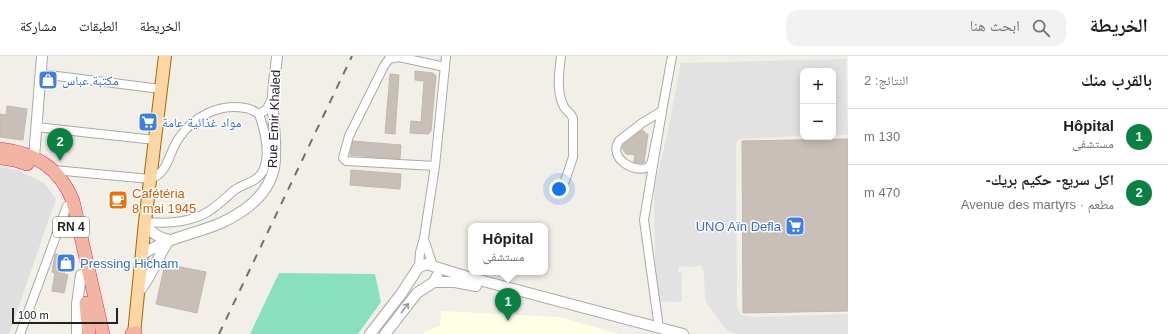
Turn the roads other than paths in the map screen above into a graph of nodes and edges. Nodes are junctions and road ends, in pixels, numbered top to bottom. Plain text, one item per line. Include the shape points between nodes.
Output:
1 (42, 56) edge
2 (165, 56) edge
3 (277, 56) edge
4 (446, 56) edge
5 (561, 56) edge
6 (672, 56) edge
7 (445, 67) junction
8 (41, 74) junction
9 (161, 89) junction
10 (273, 97) junction
11 (662, 110) junction
12 (259, 114) junction
13 (36, 127) junction
14 (155, 140) junction
15 (0, 149) edge
16 (34, 157) junction
17 (0, 158) edge
18 (435, 166) junction
19 (54, 170) junction
20 (150, 179) junction
21 (566, 182) dead end
22 (66, 206) junction
23 (145, 223) junction
24 (424, 238) junction
25 (169, 240) junction
26 (142, 255) junction
27 (434, 266) junction
28 (418, 269) junction
29 (81, 275) junction
30 (432, 284) junction
31 (138, 294) junction
32 (86, 303) junction
33 (658, 331) edge
34 (108, 333) edge
35 (20, 334) edge
36 (77, 334) edge
37 (89, 334) edge
38 (94, 334) edge
39 (134, 334) edge
40 (370, 334) edge
41 (384, 334) edge
42 (683, 334) edge

1 - 8 street
2 - 9 main road
3 - 10 street, Rue Emir Khaled
4 - 7 street
5 - 21 street via 560,94 565,109 572,114 573,119 573,157
6 - 11 street
7 - 18 street
7 - 18 street via 400,57 389,59 349,136 343,158 346,162
8 - 9 street
8 - 13 street
9 - 14 main road
10 - 12 street via 267,109
10 - 25 street, Rue Emir Khaled via 275,155 274,168 266,189 239,214 210,228
11 - 11 street via 619,141 616,151 625,164 638,169 649,167
11 - 33 street via 644,220
12 - 20 street via 246,108 222,108 199,118 179,137 162,173
12 - 23 street via 266,150 264,166 258,178 236,189 201,216 165,223
13 - 14 street
13 - 16 street
14 - 20 main road
15 - 16 highway, RN 4
16 - 19 highway, RN 4
17 - 22 highway, RN 4 via 33,166 46,174 60,190
18 - 24 street
19 - 20 street
19 - 34 highway, RN 4 via 73,200 98,312
20 - 23 main road
22 - 29 highway, RN 4
22 - 35 street
23 - 25 street via 152,233
23 - 26 main road
24 - 27 street
24 - 28 street
25 - 26 street, Rue Emir Khaled
25 - 31 street
26 - 31 main road
27 - 28 street via 426,264
27 - 30 street via 438,275
27 - 33 street
28 - 30 street via 419,282
28 - 40 street
29 - 32 highway, RN 4
29 - 36 street via 77,304
30 - 33 street via 455,282 476,286
41 -> 30 street via 417,293
31 - 39 main road
32 - 37 highway, RN 4
32 - 38 highway, RN 4
33 - 42 street

